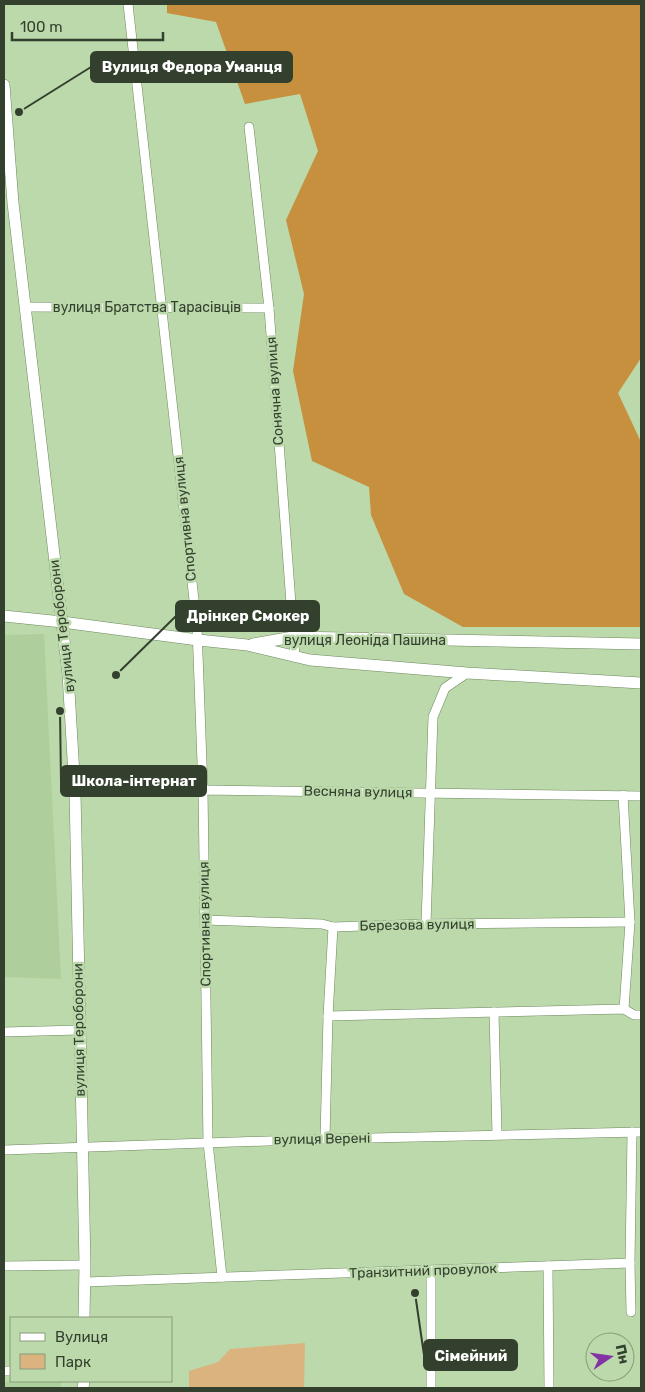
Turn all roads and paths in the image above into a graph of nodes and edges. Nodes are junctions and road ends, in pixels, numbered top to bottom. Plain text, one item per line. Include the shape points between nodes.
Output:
1 (128, 4) edge
2 (4, 85) edge
3 (250, 126) dead end
4 (25, 307) junction
5 (161, 307) junction
6 (269, 308) junction
7 (4, 616) edge
8 (62, 622) junction
9 (293, 637) junction
10 (198, 640) junction
11 (641, 644) edge
12 (247, 645) junction
13 (295, 656) junction
14 (467, 674) junction
15 (641, 683) edge
16 (203, 790) junction
17 (75, 792) junction
18 (430, 792) junction
19 (623, 796) junction
20 (641, 796) edge
21 (205, 920) junction
22 (630, 922) junction
23 (426, 924) junction
24 (333, 927) junction
25 (624, 1009) junction
26 (494, 1012) junction
27 (641, 1015) edge
28 (328, 1016) junction
29 (79, 1030) junction
30 (4, 1032) edge
31 (637, 1132) edge
32 (497, 1135) junction
33 (325, 1139) junction
34 (208, 1142) junction
35 (82, 1148) junction
36 (4, 1150) edge
37 (630, 1263) junction
38 (85, 1265) junction
39 (4, 1266) edge
40 (548, 1266) junction
41 (431, 1271) junction
42 (222, 1277) junction
43 (85, 1282) junction
44 (631, 1312) dead end
45 (84, 1317) edge
46 (431, 1388) edge
47 (549, 1388) edge

1 - 5 street, Спортивна вулиця
2 - 4 main road, вулиця Тероборони
3 - 6 street, Сонячна вулиця
4 - 5 street, вулиця Братства Тарасівців
4 - 8 main road, вулиця Тероборони
5 - 6 street, вулиця Братства Тарасівців
5 - 10 street, Спортивна вулиця
6 - 9 street, Сонячна вулиця
7 - 8 main road
8 - 10 main road
8 - 17 main road, вулиця Тероборони via 70,692
9 - 11 main road, вулиця Леоніда Пашина
9 - 12 main road, вулиця Леоніда Пашина
9 - 13 street, Сонячна вулиця
10 - 12 main road
10 - 16 street, Спортивна вулиця
12 - 13 main road, вулиця Леоніда Пашина
13 - 14 main road, вулиця Леоніда Пашина
14 - 15 main road, вулиця Леоніда Пашина
14 - 18 street via 445,688 433,717
16 - 17 street, Весняна вулиця
16 - 18 street, Весняна вулиця
16 - 21 street, Спортивна вулиця
17 - 29 main road, вулиця Тероборони
18 - 19 street, Весняна вулиця
18 - 23 street
19 - 20 street, Весняна вулиця
19 - 22 street
21 - 24 street, Березова вулиця
21 - 34 street, Спортивна вулиця
22 - 23 street, Березова вулиця
22 - 25 street
23 - 24 street, Березова вулиця
24 - 28 street
25 - 26 street
25 - 27 street
26 - 28 street
26 - 32 street
28 - 33 street
29 - 30 street
29 - 35 main road, вулиця Тероборони
31 - 32 street, вулиця Верені
31 - 37 street
32 - 33 street, вулиця Верені
33 - 34 street, вулиця Верені
34 - 35 street, вулиця Верені
34 - 42 street, Спортивна вулиця
35 - 36 street, вулиця Верені
35 - 38 main road, вулиця Тероборони
37 - 40 street, Транзитний провулок
37 - 44 street
38 - 39 street
38 - 43 main road, вулиця Тероборони
40 - 41 street, Транзитний провулок
40 - 47 street
41 - 42 street, Транзитний провулок
41 - 46 street
42 - 43 street, Транзитний провулок
43 - 45 main road, вулиця Тероборони

